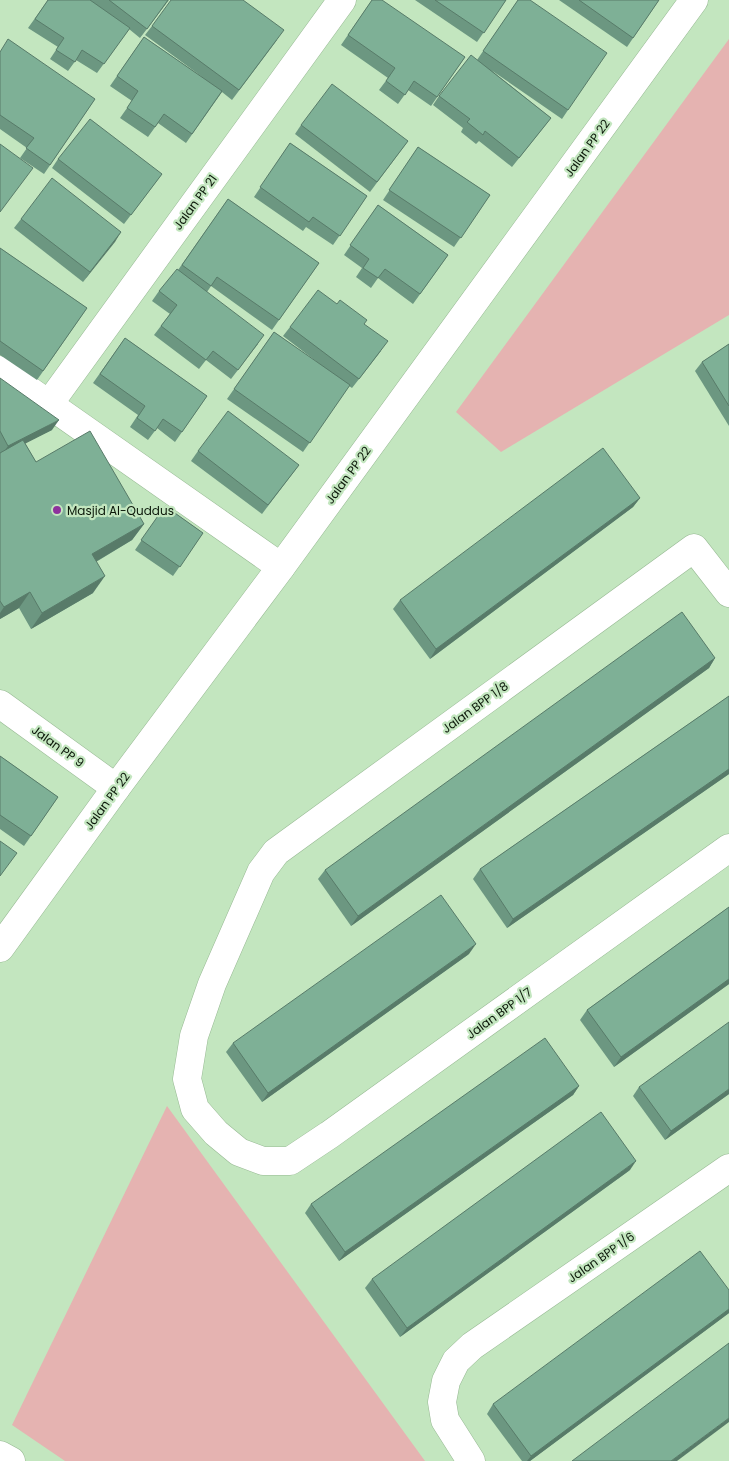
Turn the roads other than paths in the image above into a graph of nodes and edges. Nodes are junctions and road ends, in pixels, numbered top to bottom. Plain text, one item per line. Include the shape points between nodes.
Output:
1 (342, 0) edge
2 (694, 0) edge
3 (0, 370) edge
4 (49, 404) junction
5 (281, 567) junction
6 (729, 594) edge
7 (0, 704) edge
8 (116, 788) junction
9 (729, 848) edge
10 (0, 948) edge
11 (263, 1161) joint
12 (729, 1168) edge
13 (0, 1456) edge
14 (12, 1461) edge
15 (471, 1461) edge

1 - 4 street, Jalan PP 21
2 - 5 street, Jalan PP 22
3 - 4 street
4 - 5 street
5 - 8 street, Jalan PP 22
6 - 11 street, Jalan BPP 1/8 via 694,548 276,852 261,872 209,993 194,1036 187,1078 195,1109 216,1133 239,1152
7 - 8 street, Jalan PP 9
8 - 10 street, Jalan PP 22
9 - 11 street, Jalan BPP 1/7 via 329,1135 290,1161
12 - 15 street, Jalan BPP 1/6 via 472,1346 456,1361 446,1381 442,1402 445,1420
13 - 14 street

